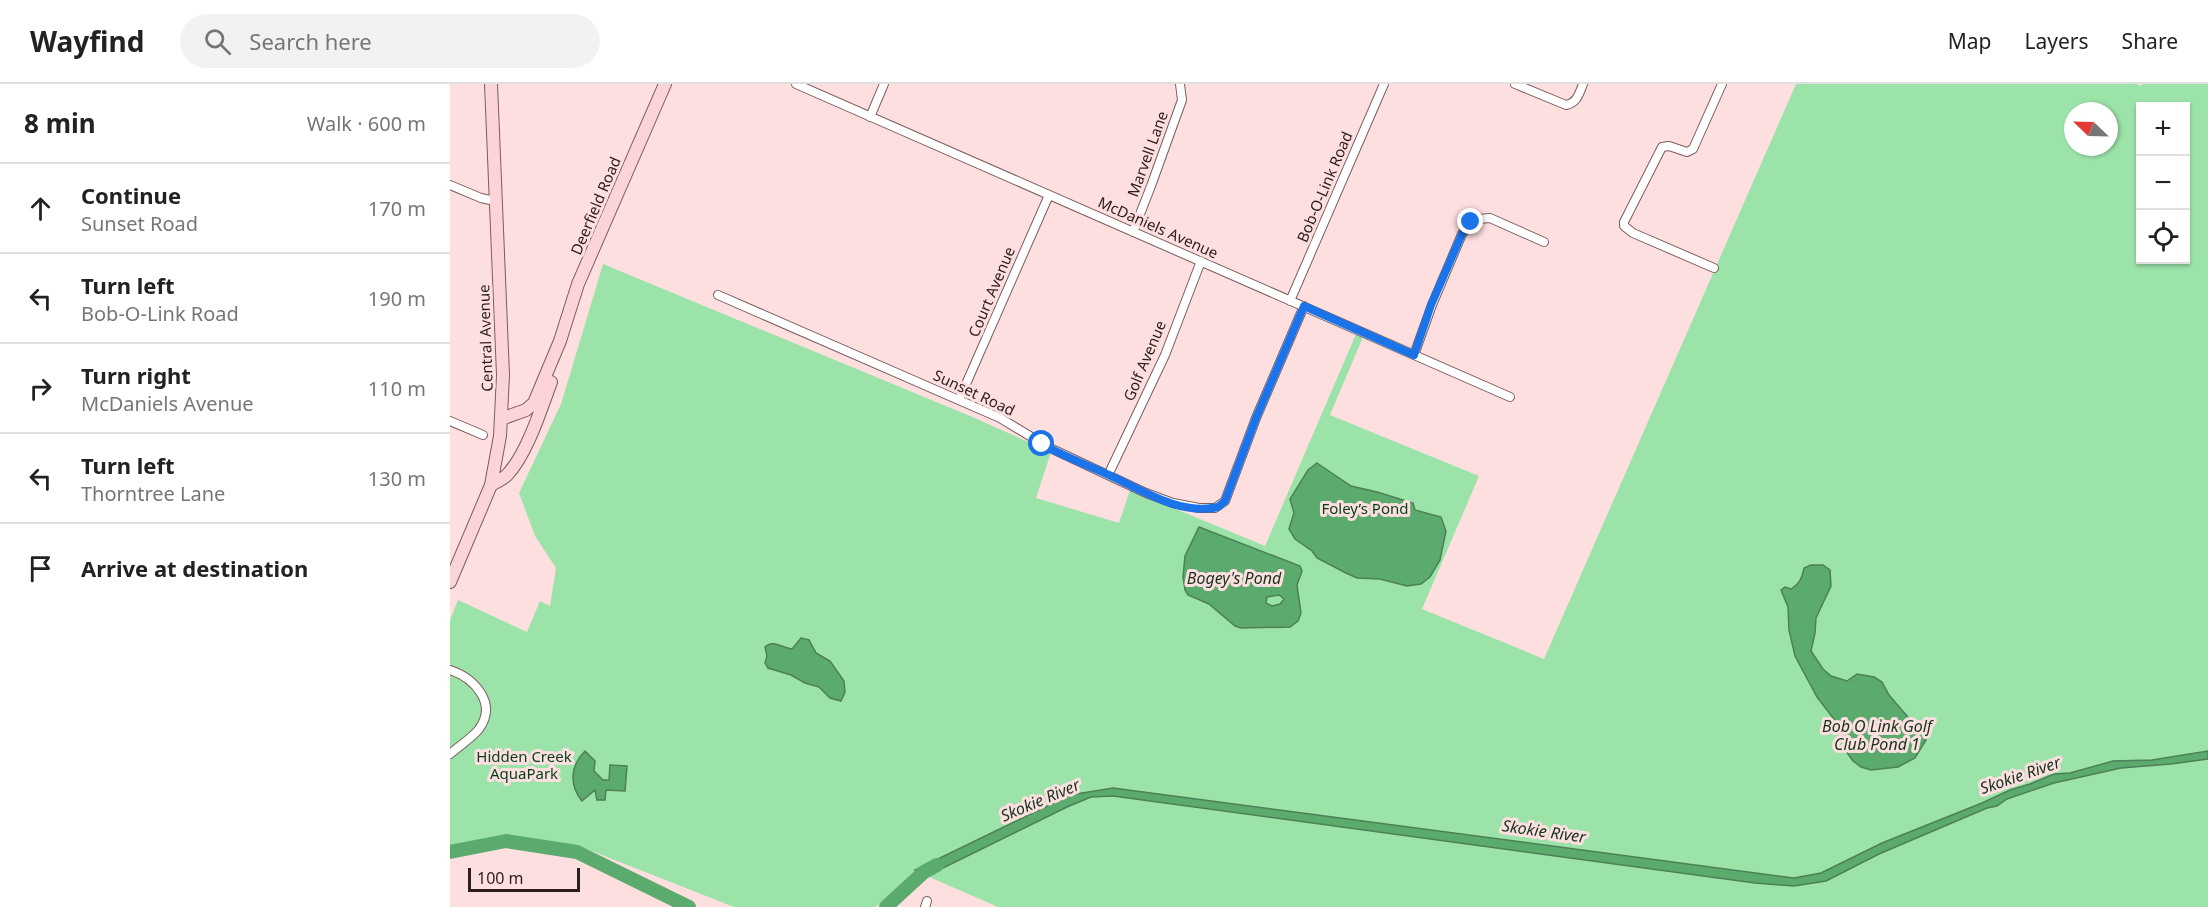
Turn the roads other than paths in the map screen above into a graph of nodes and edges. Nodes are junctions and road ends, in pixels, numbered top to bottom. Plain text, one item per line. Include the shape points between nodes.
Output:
1 (491, 84) edge
2 (665, 84) edge
3 (796, 84) edge
4 (884, 84) edge
5 (1180, 84) edge
6 (1384, 84) edge
7 (1515, 84) edge
8 (1583, 84) edge
9 (1722, 84) edge
10 (870, 117) junction
11 (450, 185) edge
12 (1049, 195) junction
13 (495, 201) junction
14 (1133, 232) junction
15 (1544, 242) dead end
16 (1201, 261) junction
17 (1714, 268) dead end
18 (718, 295) dead end
19 (1290, 300) junction
20 (1304, 306) junction
21 (560, 341) junction
22 (1414, 355) junction
23 (1510, 397) dead end
24 (959, 400) junction
25 (501, 419) junction
26 (450, 421) edge
27 (483, 435) dead end
28 (1111, 469) dead end
29 (491, 485) junction
30 (450, 582) edge
31 (450, 670) edge
32 (450, 754) edge

1 - 13 street, Central Avenue
2 - 21 street, Deerfield Road via 579,284
3 - 10 street, McDaniels Avenue
4 - 10 street
5 - 14 street, Marvell Lane via 1182,100
6 - 19 street, Bob-O-Link Road
7 - 8 street via 1566,105 1576,101
9 - 17 street via 1693,149 1687,152 1662,147 1624,222 1627,230
10 - 12 street, McDaniels Avenue
11 - 13 street
12 - 14 street, McDaniels Avenue
12 - 24 street, Court Avenue
13 - 25 street, Central Avenue via 503,375
14 - 16 street, McDaniels Avenue
15 - 22 street via 1490,218 1471,222 1431,305
16 - 19 street, McDaniels Avenue
16 - 28 street, Golf Avenue via 1165,355
18 - 24 street, Sunset Road
19 - 20 street, McDaniels Avenue
20 - 22 street, McDaniels Avenue
20 - 24 street, Sunset Road via 1225,501 1218,507 1185,506 1146,494
21 - 25 street, Deerfield Road via 534,403
21 - 29 street, Deerfield Road via 552,379 530,436 507,475
22 - 23 street, McDaniels Avenue
25 - 29 street, Central Avenue
26 - 27 street
29 - 30 street, Central Avenue
31 - 32 street via 478,687 485,708 477,731

